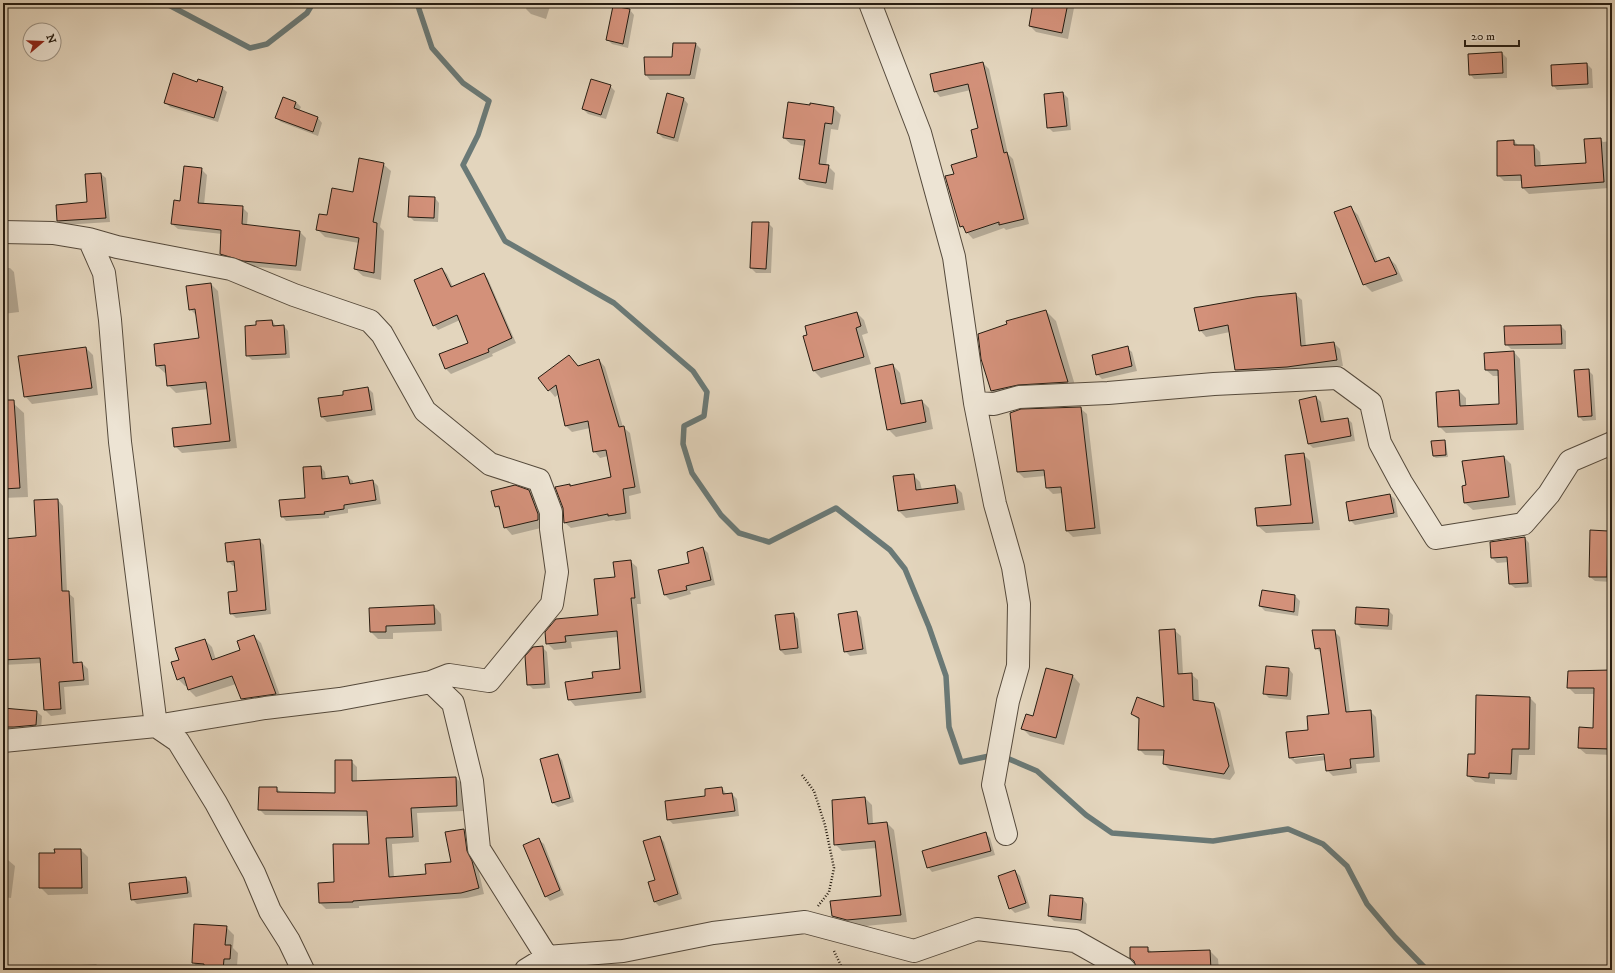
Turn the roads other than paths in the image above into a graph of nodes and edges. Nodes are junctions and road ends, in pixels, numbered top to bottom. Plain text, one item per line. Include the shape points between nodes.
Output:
1 (870, 3) edge
2 (3, 232) edge
3 (88, 239) junction
4 (974, 403) junction
5 (1612, 443) edge
6 (431, 682) junction
7 (156, 726) junction
8 (3, 741) edge
9 (1006, 834) dead end
10 (547, 957) junction
11 (303, 970) edge
12 (526, 970) edge
13 (1125, 970) edge

1 - 4 street via 920,133 954,257
2 - 3 street via 53,233
3 - 6 street via 231,269 294,295 370,321 382,334 425,411 490,464 539,480 551,512 557,572 552,604 488,680 449,675
3 - 7 street via 104,273 120,442
4 - 5 street via 994,404 1019,397 1337,378 1371,403 1380,443 1436,538 1523,524 1549,494 1570,461
4 - 9 street via 995,504 1013,567 1019,604 1018,666 1008,701 993,785
6 - 7 street via 340,699
6 - 10 street via 453,703 472,781 479,849
7 - 8 street
7 - 11 street via 178,740 216,803 236,837 270,911
10 - 12 street
10 - 13 street via 623,951 713,933 805,922 914,951 977,929 1075,941

